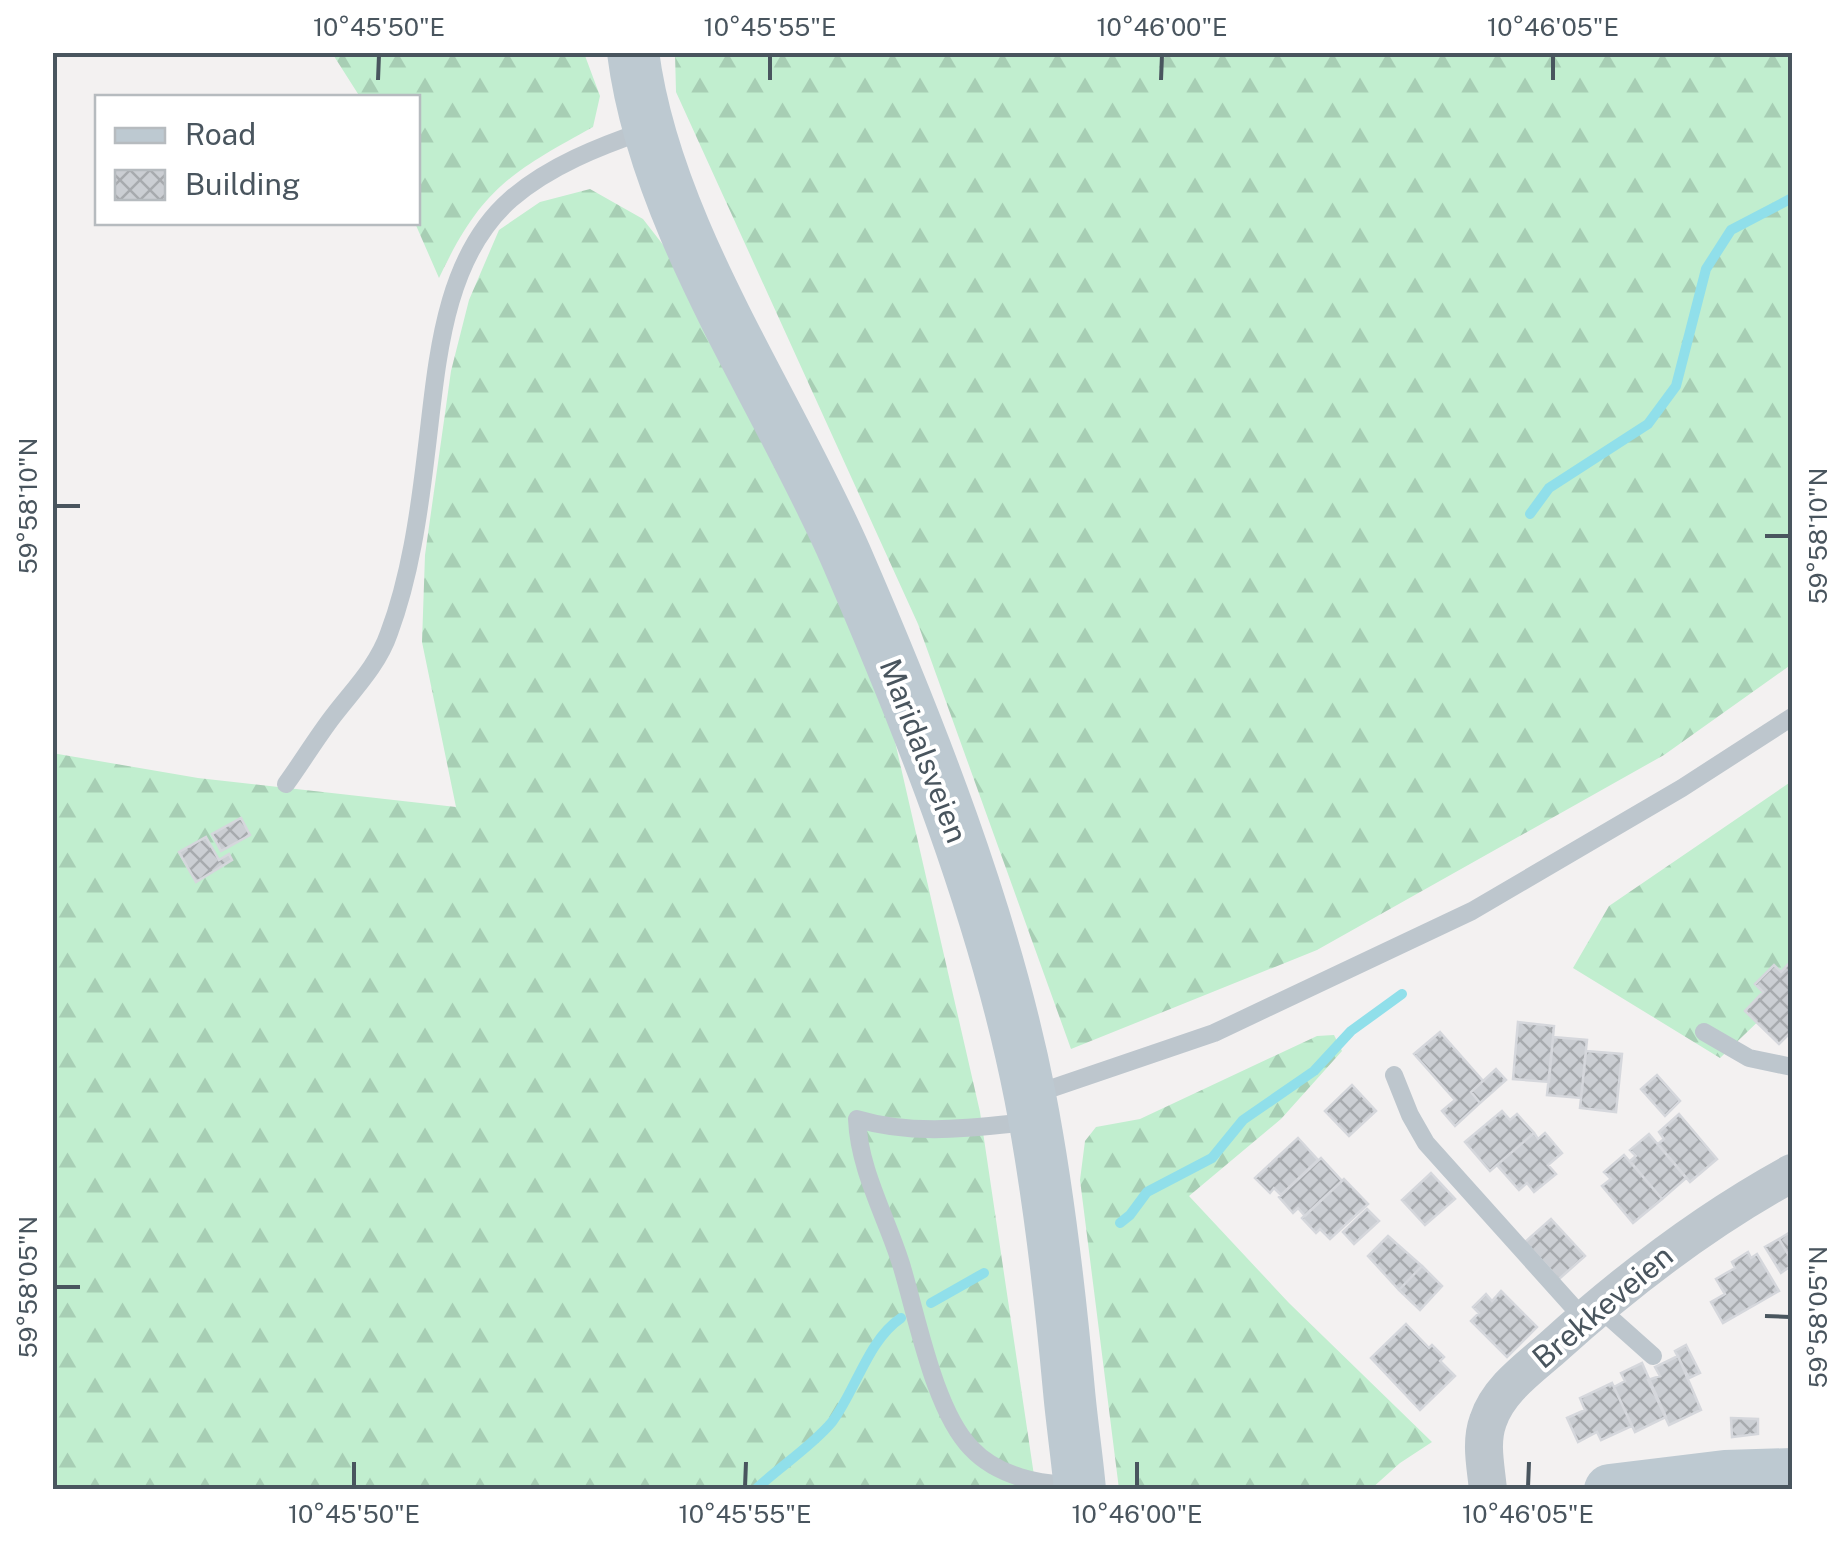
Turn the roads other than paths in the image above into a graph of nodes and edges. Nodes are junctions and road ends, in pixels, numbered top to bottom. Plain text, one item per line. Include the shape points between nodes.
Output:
1 (633, 52) edge
2 (650, 130) junction
3 (1792, 717) edge
4 (286, 784) dead end
5 (1704, 1032) dead end
6 (1792, 1067) edge
7 (1394, 1075) dead end
8 (1032, 1109) junction
9 (1792, 1173) edge
10 (1591, 1313) junction
11 (1652, 1356) dead end
12 (1792, 1474) edge
13 (1080, 1486) edge
14 (1630, 1488) edge
15 (1488, 1490) edge

1 - 2 street, Maridalsveien
2 - 4 lane via 535,181 509,201 478,241 442,335 414,535 389,634
2 - 8 street, Maridalsveien via 694,249 817,494 886,652 972,885
3 - 8 lane via 1472,911 1214,1033
5 - 6 lane via 1749,1058
7 - 10 lane via 1426,1143
8 - 13 street, Maridalsveien via 1056,1254
8 - 13 lane via 933,1131 857,1119 858,1146 959,1433 972,1451 1022,1478
9 - 10 street, Brekkeveien via 1718,1215
10 - 11 lane
10 - 15 street, Brekkeveien via 1498,1402 1483,1438
12 - 14 street

